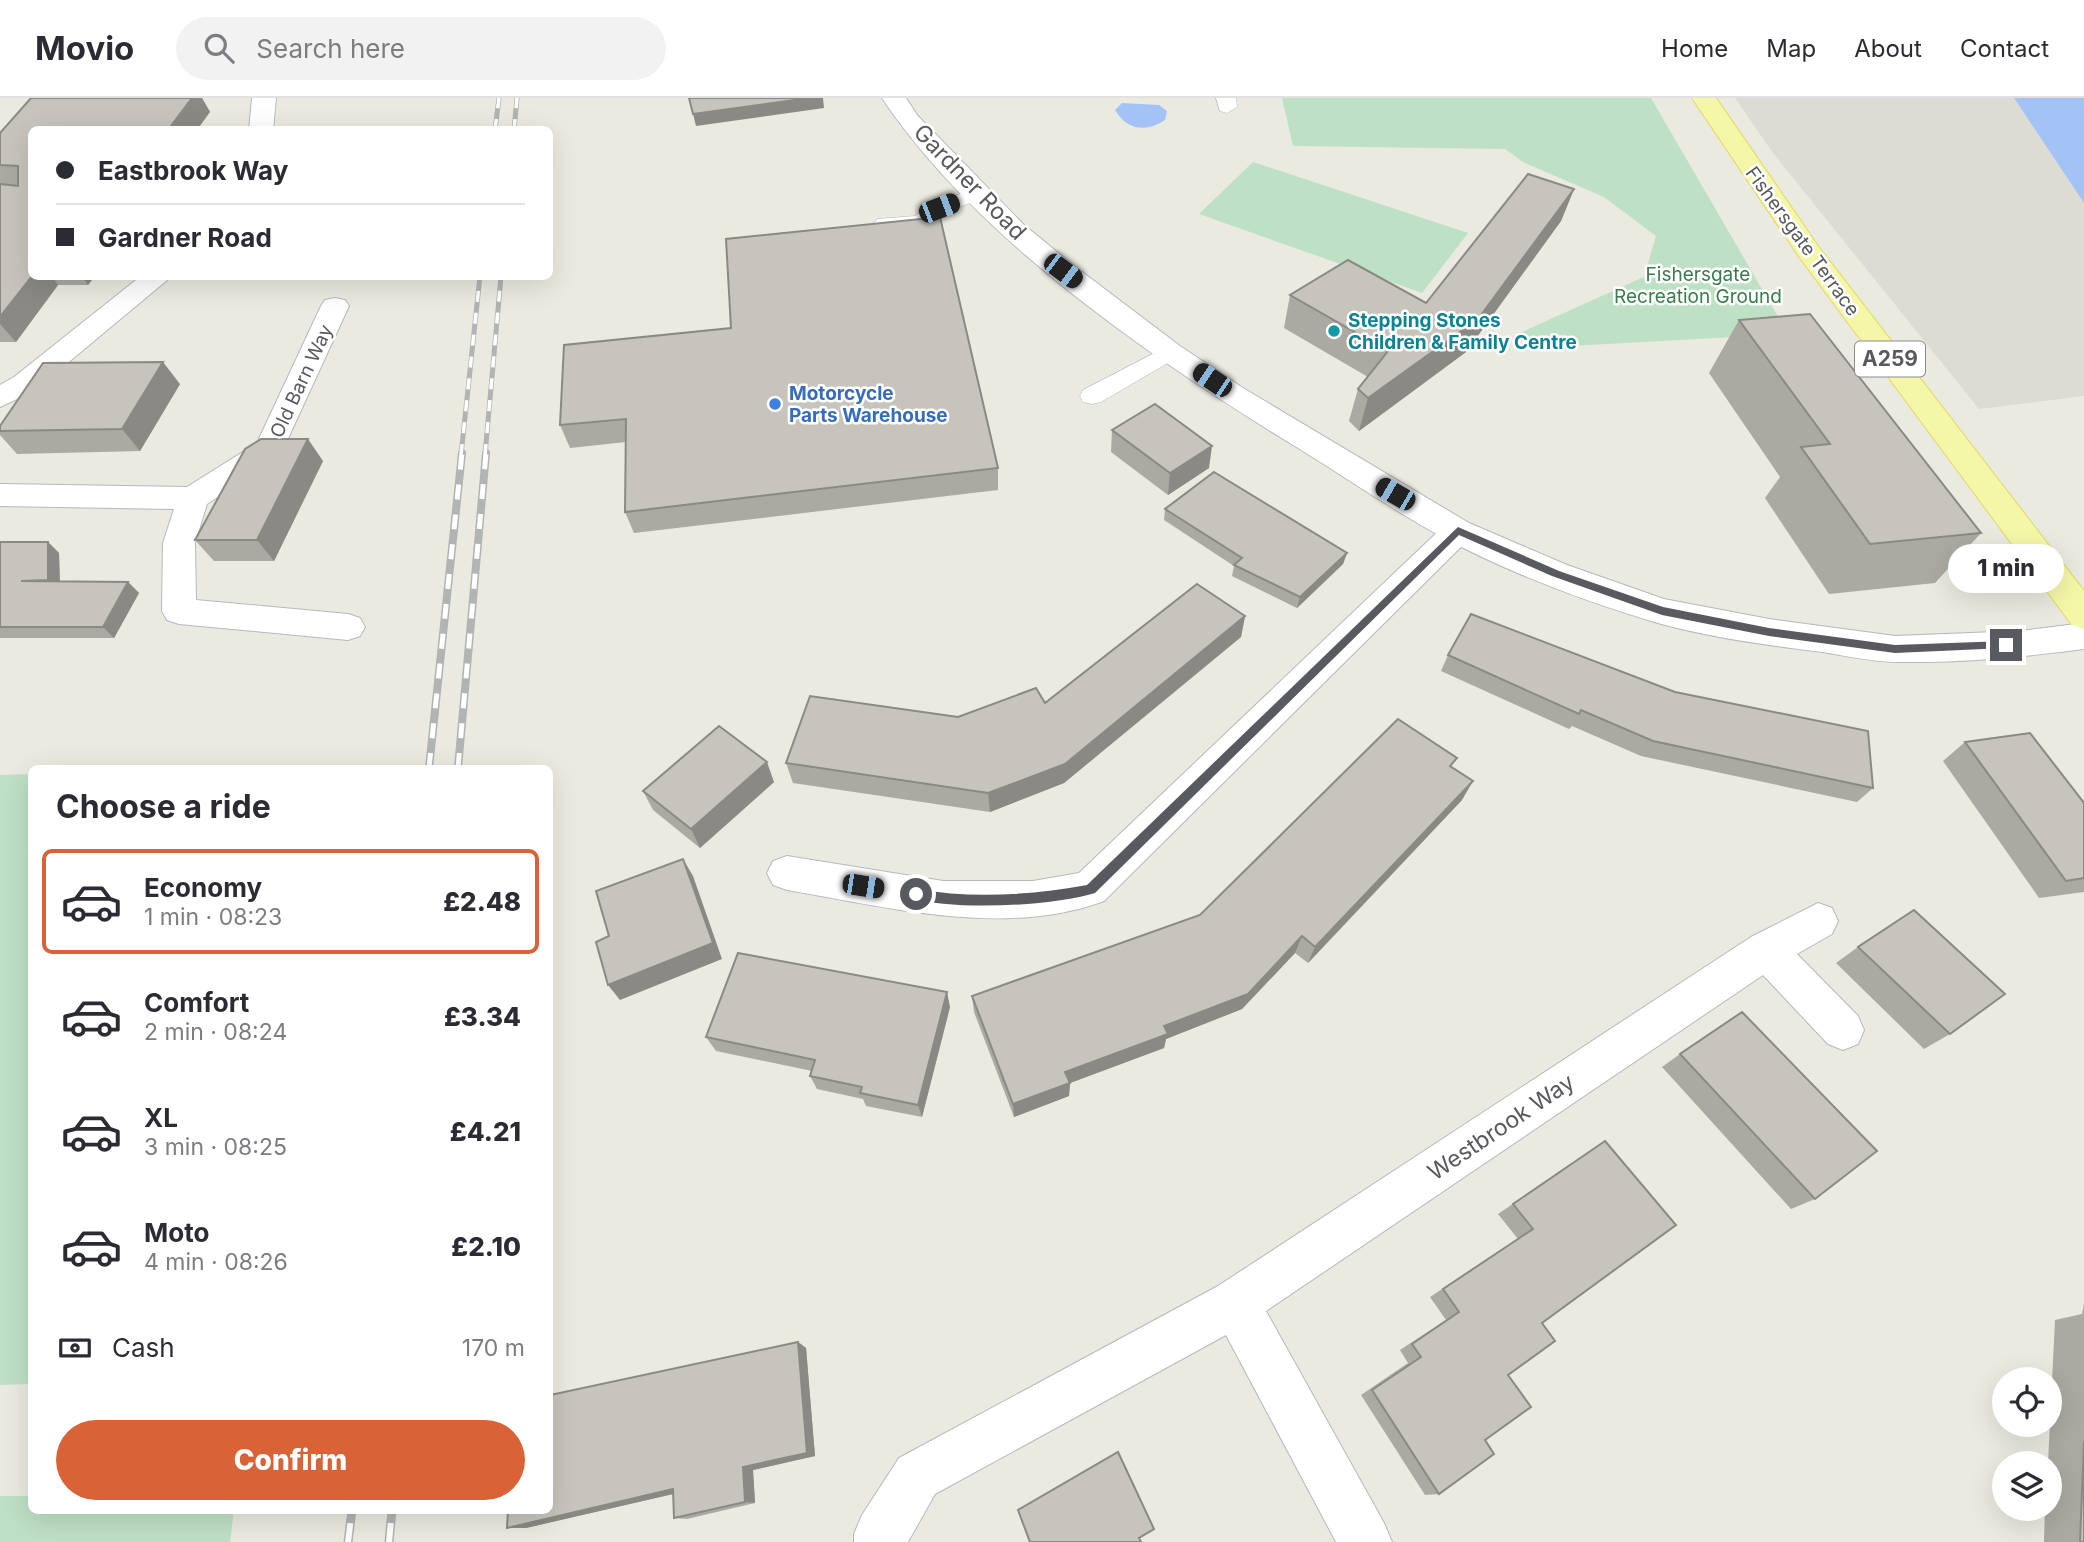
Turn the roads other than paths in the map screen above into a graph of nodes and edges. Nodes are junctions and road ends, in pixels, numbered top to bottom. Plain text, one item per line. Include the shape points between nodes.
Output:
1 (264, 98) edge
2 (894, 98) edge
3 (1704, 98) edge
4 (261, 126) edge
5 (977, 194) junction
6 (885, 225) edge
7 (154, 280) edge
8 (335, 306) dead end
9 (1170, 352) junction
10 (1092, 396) dead end
11 (0, 397) edge
12 (0, 495) edge
13 (193, 498) junction
14 (1458, 531) junction
15 (2084, 616) edge
16 (348, 627) dead end
17 (2084, 636) edge
18 (787, 873) dead end
19 (1818, 921) dead end
20 (1766, 950) junction
21 (1843, 1030) dead end
22 (1235, 1303) junction
23 (881, 1542) edge
24 (1365, 1542) edge

1 - 4 street
2 - 5 street, Gardner Road
3 - 15 main road, Fishersgate Terrace / A259 via 1809,252
5 - 6 lane via 939,208 920,222
5 - 9 street, Gardner Road via 1063,271
7 - 11 street via 24,384
8 - 13 street, Old Barn Way via 270,449
9 - 10 lane
9 - 14 street, Gardner Road
12 - 13 street
13 - 16 street via 179,543 178,611
14 - 17 street, Gardner Road via 1555,574 1662,611 1769,632 1895,649 2021,644
14 - 18 street via 1090,889 1033,899 943,899
19 - 20 street, Westbrook Way
20 - 21 street
20 - 22 street, Westbrook Way
22 - 23 street, Westbrook Way via 917,1476 881,1534
22 - 24 street

